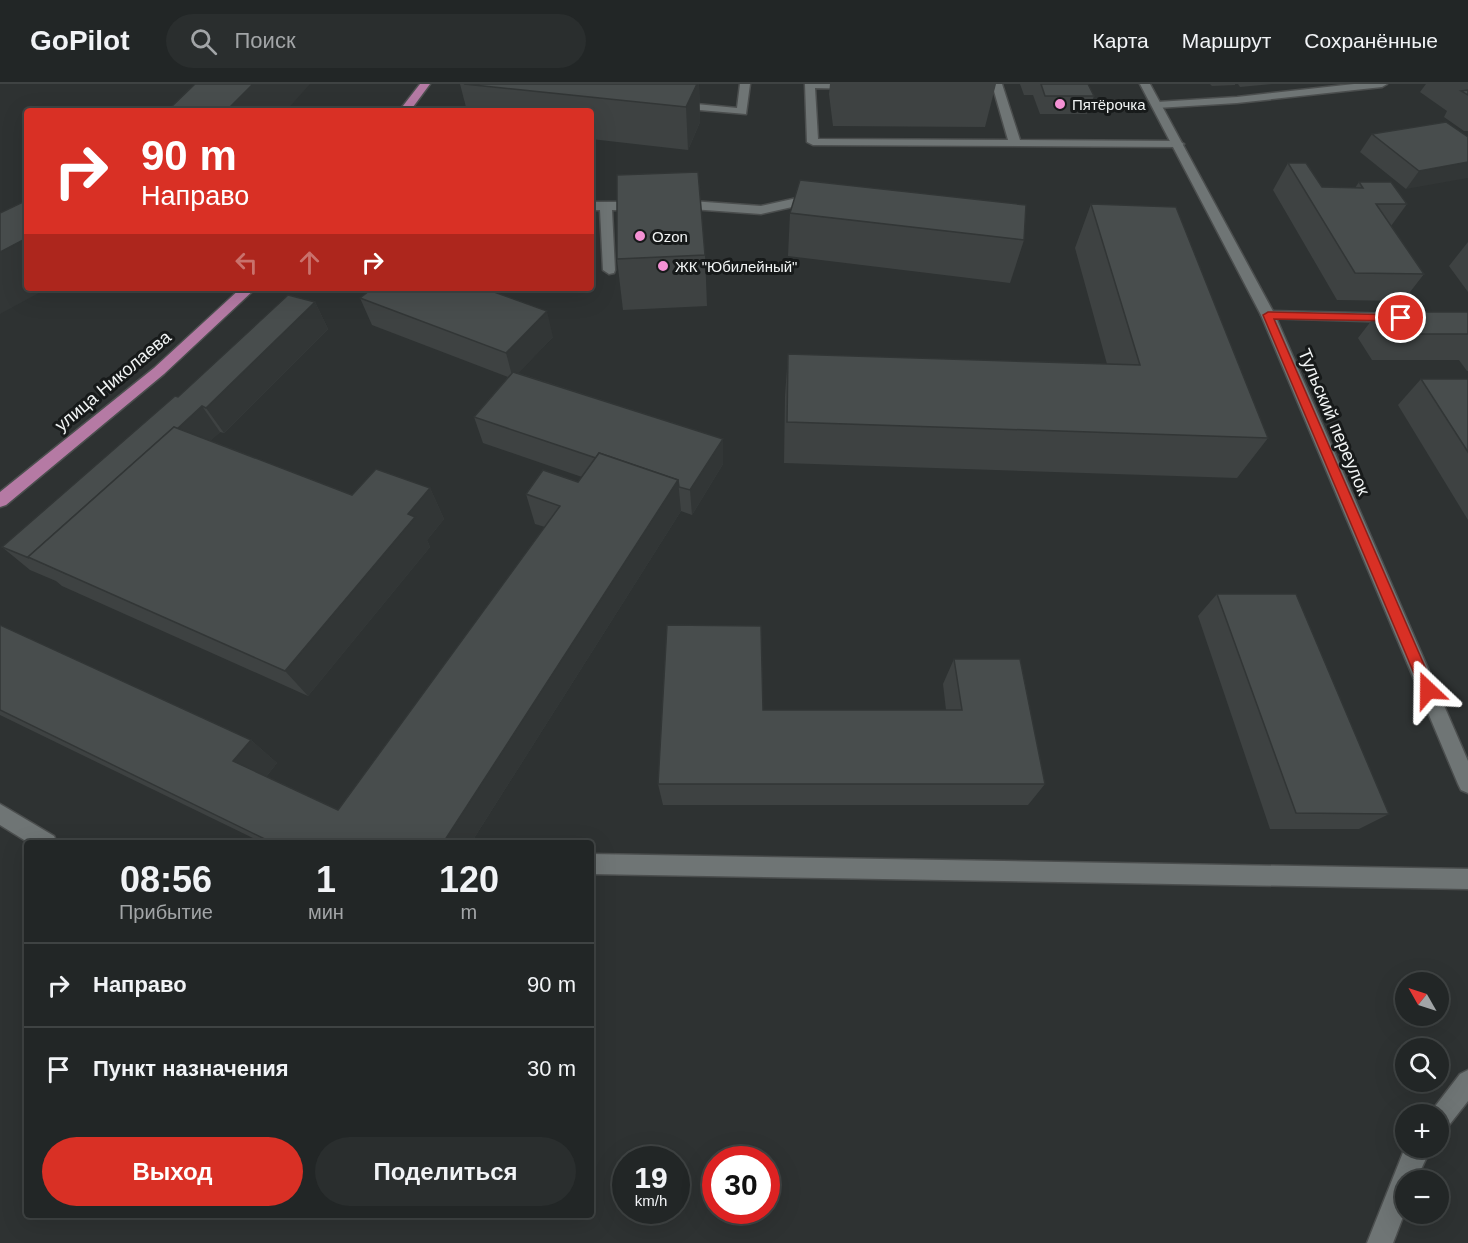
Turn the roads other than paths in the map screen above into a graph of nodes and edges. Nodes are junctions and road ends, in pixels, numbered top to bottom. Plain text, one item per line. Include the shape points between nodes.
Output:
1 (425, 84) edge
2 (745, 84) edge
3 (863, 84) edge
4 (997, 84) edge
5 (1145, 84) edge
6 (1382, 84) edge
7 (659, 104) edge
8 (1157, 105) junction
9 (406, 108) edge
10 (1015, 143) junction
11 (1178, 144) junction
12 (824, 199) edge
13 (594, 206) edge
14 (606, 207) junction
15 (609, 270) dead end
16 (246, 291) edge
17 (1268, 315) junction
18 (1409, 318) edge
19 (0, 501) edge
20 (1468, 784) edge
21 (0, 814) edge
22 (42, 840) edge
23 (594, 864) edge
24 (1468, 879) edge
25 (1468, 1082) edge
26 (1449, 1107) edge
27 (1412, 1158) edge
28 (1380, 1243) edge

1 - 9 main road
2 - 7 street via 742,112
3 - 10 street via 810,85 813,142
4 - 10 street
5 - 8 street, Тульский переулок
6 - 8 street
8 - 11 street, Тульский переулок
10 - 11 street
11 - 17 street, Тульский переулок
12 - 14 street via 761,210 683,204
13 - 14 street
14 - 15 street
16 - 19 main road, улица Николаева via 130,394
17 - 18 street
17 - 20 street, Тульский переулок
21 - 22 street
23 - 24 street
25 - 26 street
27 - 28 street

